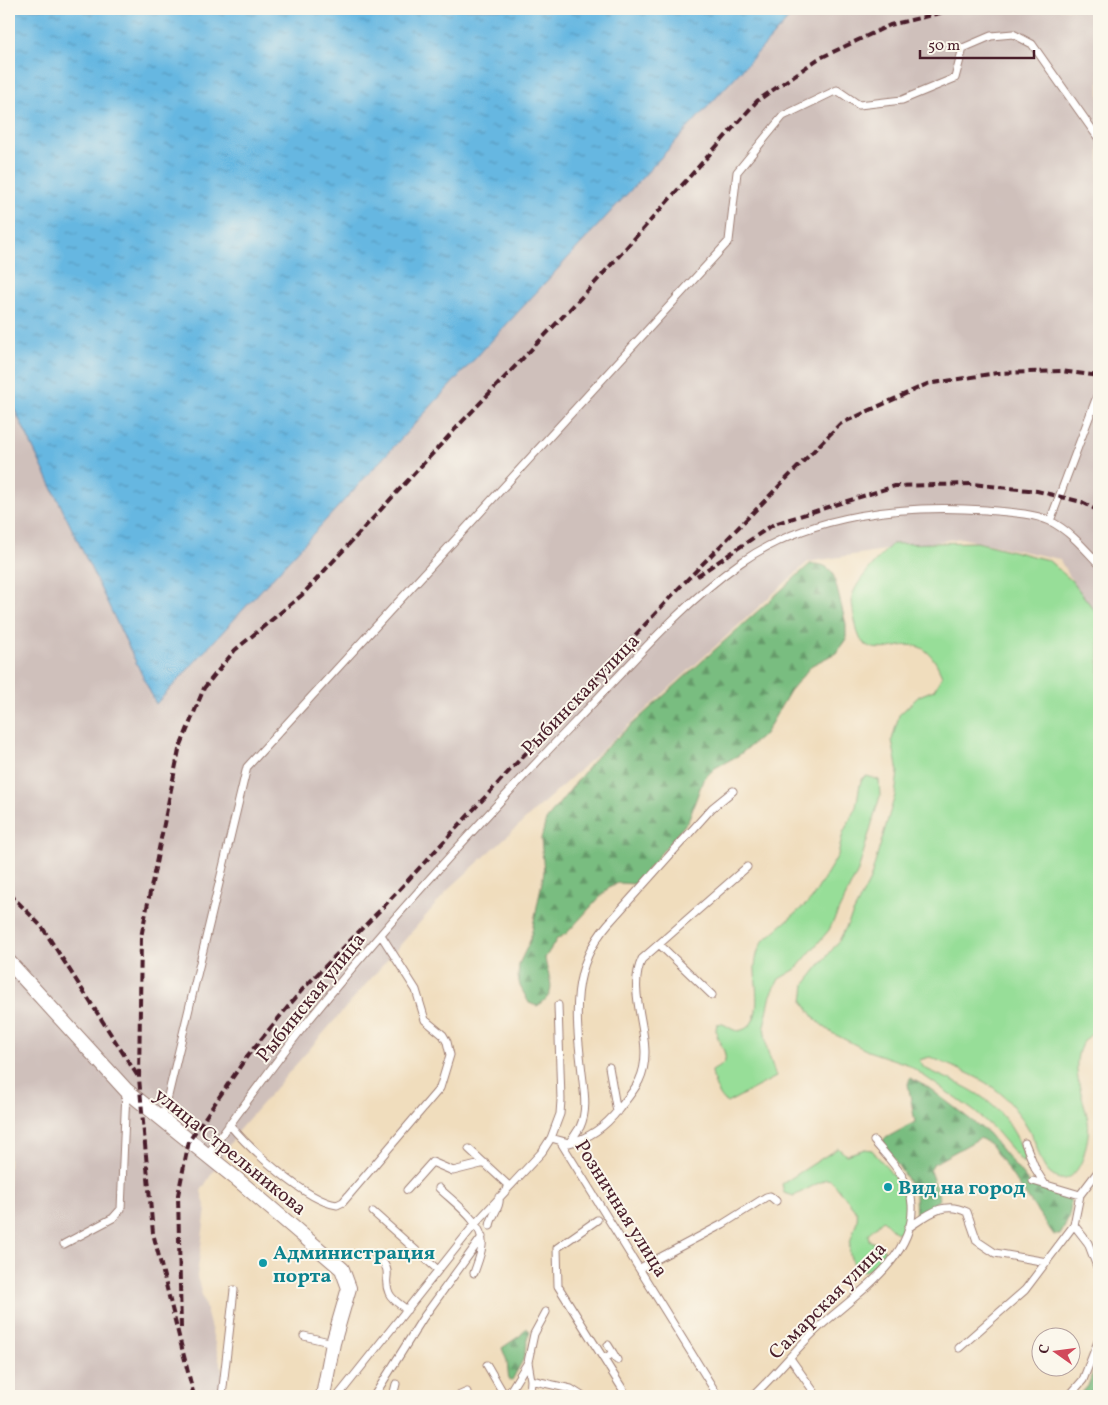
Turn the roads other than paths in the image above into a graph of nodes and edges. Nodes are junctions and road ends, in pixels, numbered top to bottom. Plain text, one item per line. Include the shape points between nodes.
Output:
1 (1099, 139) edge
2 (1099, 391) edge
3 (1050, 521) junction
4 (1099, 564) edge
5 (733, 791) dead end
6 (747, 867) dead end
7 (381, 935) junction
8 (660, 945) junction
9 (9, 962) edge
10 (712, 995) dead end
11 (558, 1005) dead end
12 (609, 1067) dead end
13 (126, 1090) junction
14 (617, 1112) junction
15 (162, 1121) junction
16 (230, 1124) junction
17 (551, 1138) junction
18 (874, 1141) dead end
19 (560, 1142) junction
20 (570, 1143) junction
21 (1025, 1143) dead end
22 (469, 1149) dead end
23 (206, 1155) junction
24 (485, 1163) junction
25 (1099, 1170) edge
26 (1033, 1181) dead end
27 (1044, 1183) junction
28 (510, 1186) junction
29 (438, 1188) dead end
30 (407, 1190) dead end
31 (1080, 1195) junction
32 (499, 1197) junction
33 (773, 1199) dead end
34 (373, 1212) dead end
35 (597, 1220) dead end
36 (475, 1224) junction
37 (490, 1226) dead end
38 (1074, 1226) junction
39 (908, 1228) junction
40 (482, 1237) junction
41 (64, 1244) dead end
42 (375, 1254) dead end
43 (1047, 1262) junction
44 (640, 1268) junction
45 (438, 1270) junction
46 (474, 1272) dead end
47 (1099, 1272) edge
48 (234, 1290) dead end
49 (407, 1310) junction
50 (546, 1312) dead end
51 (304, 1336) dead end
52 (1099, 1339) edge
53 (333, 1343) junction
54 (608, 1345) dead end
55 (959, 1348) dead end
56 (613, 1353) junction
57 (604, 1358) junction
58 (790, 1358) junction
59 (617, 1360) dead end
60 (528, 1362) junction
61 (487, 1365) dead end
62 (531, 1380) junction
63 (396, 1384) dead end
64 (467, 1392) dead end
65 (222, 1396) edge
66 (323, 1396) edge
67 (338, 1396) edge
68 (374, 1396) edge
69 (393, 1396) edge
70 (458, 1396) edge
71 (506, 1396) edge
72 (530, 1396) edge
73 (582, 1396) edge
74 (627, 1396) edge
75 (718, 1396) edge
76 (753, 1396) edge
77 (818, 1396) edge
78 (1069, 1396) edge

1 - 15 lane via 1032,44 1013,34 991,36 963,48 955,78 902,100 859,106 837,90 783,116 737,172 730,241 247,767
2 - 3 lane
3 - 4 lane, Рыбинская улица via 1079,542
3 - 7 lane, Рыбинская улица via 1002,511 904,508 849,518 793,534 742,562 690,603 496,804
5 - 20 lane, Розничная улица via 712,808 594,940 587,955 577,1003 584,1113
6 - 8 lane
7 - 16 lane, Рыбинская улица via 300,1031
7 - 16 lane via 416,990 425,1020 447,1042 450,1055 440,1088 337,1206 317,1199 298,1186 247,1146
8 - 10 lane
8 - 14 lane via 642,959 638,972 645,1050 643,1069 640,1080
9 - 13 street, улица Стрельникова
11 - 17 lane via 561,1100 560,1114
12 - 14 lane
13 - 15 street, улица Стрельникова
13 - 41 lane via 121,1209 113,1218
14 - 20 lane via 593,1134
15 - 23 street, улица Стрельникова
16 - 23 lane, Рыбинская улица
17 - 19 lane
17 - 28 lane
18 - 39 lane, Самарская улица via 911,1192 913,1206
19 - 20 lane, Розничная улица
19 - 44 lane, Розничная улица
21 - 27 lane
22 - 24 lane
23 - 53 street, улица Стрельникова via 342,1269 349,1288
24 - 28 lane
24 - 30 lane via 453,1171 432,1162
25 - 31 lane
26 - 27 lane
27 - 31 lane
28 - 32 lane
29 - 36 lane
31 - 38 lane
32 - 36 lane
32 - 37 lane
33 - 44 lane
34 - 45 lane
35 - 57 lane via 557,1248 558,1286
36 - 40 lane
36 - 45 lane
38 - 43 lane
38 - 47 lane via 1088,1243
39 - 43 lane via 943,1206 955,1207 967,1212 977,1241 995,1253
39 - 58 lane, Самарская улица via 906,1239 894,1258 814,1331
40 - 46 lane
40 - 68 lane via 423,1318
42 - 49 lane via 389,1271 390,1295
43 - 55 lane via 1025,1290
44 - 75 lane, Розничная улица
45 - 49 lane
48 - 65 lane
49 - 67 lane
50 - 60 lane via 534,1334
51 - 53 lane
52 - 78 lane via 1083,1380
53 - 66 street, улица Стрельникова
54 - 56 lane
56 - 57 lane
56 - 59 lane
57 - 74 lane
58 - 76 lane, Самарская улица
58 - 77 lane
60 - 62 lane
60 - 71 lane
61 - 71 lane
62 - 72 lane
62 - 73 lane via 571,1389
63 - 69 lane
64 - 70 lane

